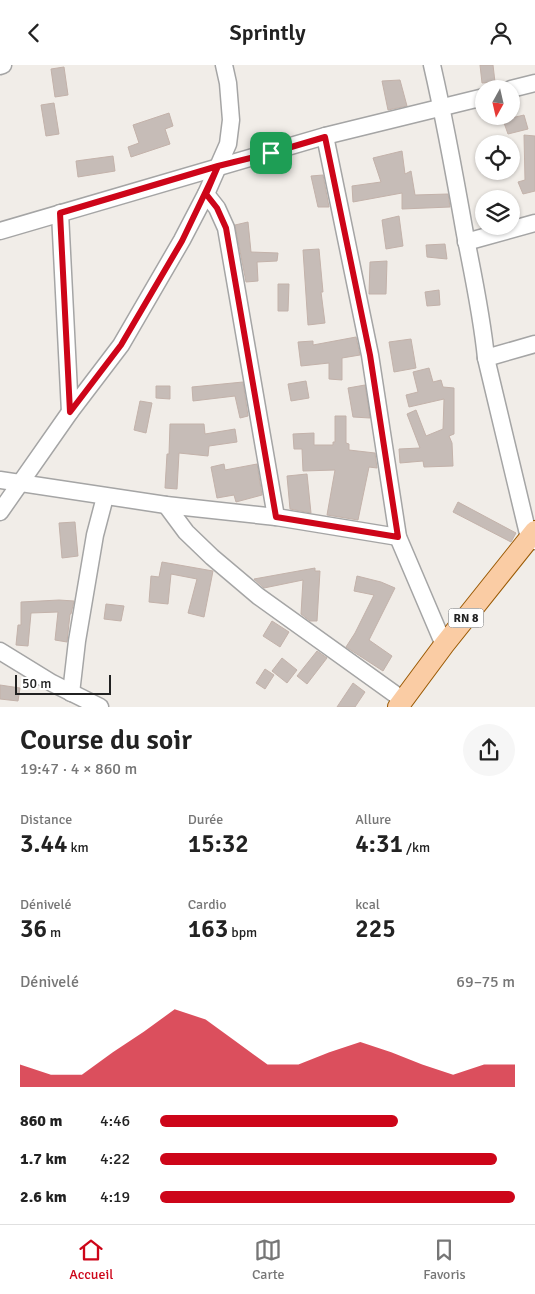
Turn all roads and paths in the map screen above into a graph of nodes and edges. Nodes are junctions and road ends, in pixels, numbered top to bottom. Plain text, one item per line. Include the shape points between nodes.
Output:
1 (224, 65) edge
2 (432, 65) edge
3 (535, 83) edge
4 (520, 87) edge
5 (475, 99) edge
6 (442, 107) junction
7 (325, 137) junction
8 (218, 166) junction
9 (206, 194) junction
10 (60, 213) junction
11 (535, 223) edge
12 (0, 231) edge
13 (466, 242) junction
14 (535, 343) edge
15 (486, 358) junction
16 (70, 412) junction
17 (0, 480) edge
18 (20, 484) junction
19 (105, 497) junction
20 (166, 505) junction
21 (0, 512) edge
22 (276, 517) junction
23 (398, 537) junction
24 (533, 537) edge
25 (444, 645) junction
26 (0, 651) edge
27 (71, 693) junction
28 (401, 703) edge
29 (100, 707) edge

1 - 8 street via 231,120 228,143
2 - 6 street
3 - 4 street
5 - 6 street
6 - 7 street
6 - 13 street
7 - 8 street
7 - 23 street via 370,355
8 - 9 street
8 - 10 street
9 - 16 street via 121,345
9 - 22 street via 226,228
10 - 12 street
10 - 16 street
11 - 13 street
13 - 15 street
14 - 15 street
15 - 24 street
16 - 18 street
17 - 18 street
18 - 19 street
18 - 21 street
19 - 20 street
19 - 27 street via 95,535
20 - 22 street
20 - 28 street via 186,532 212,557
22 - 23 street
23 - 25 street
24 - 25 main road, RN 8
25 - 28 main road, RN 8
26 - 27 street
27 - 29 street

